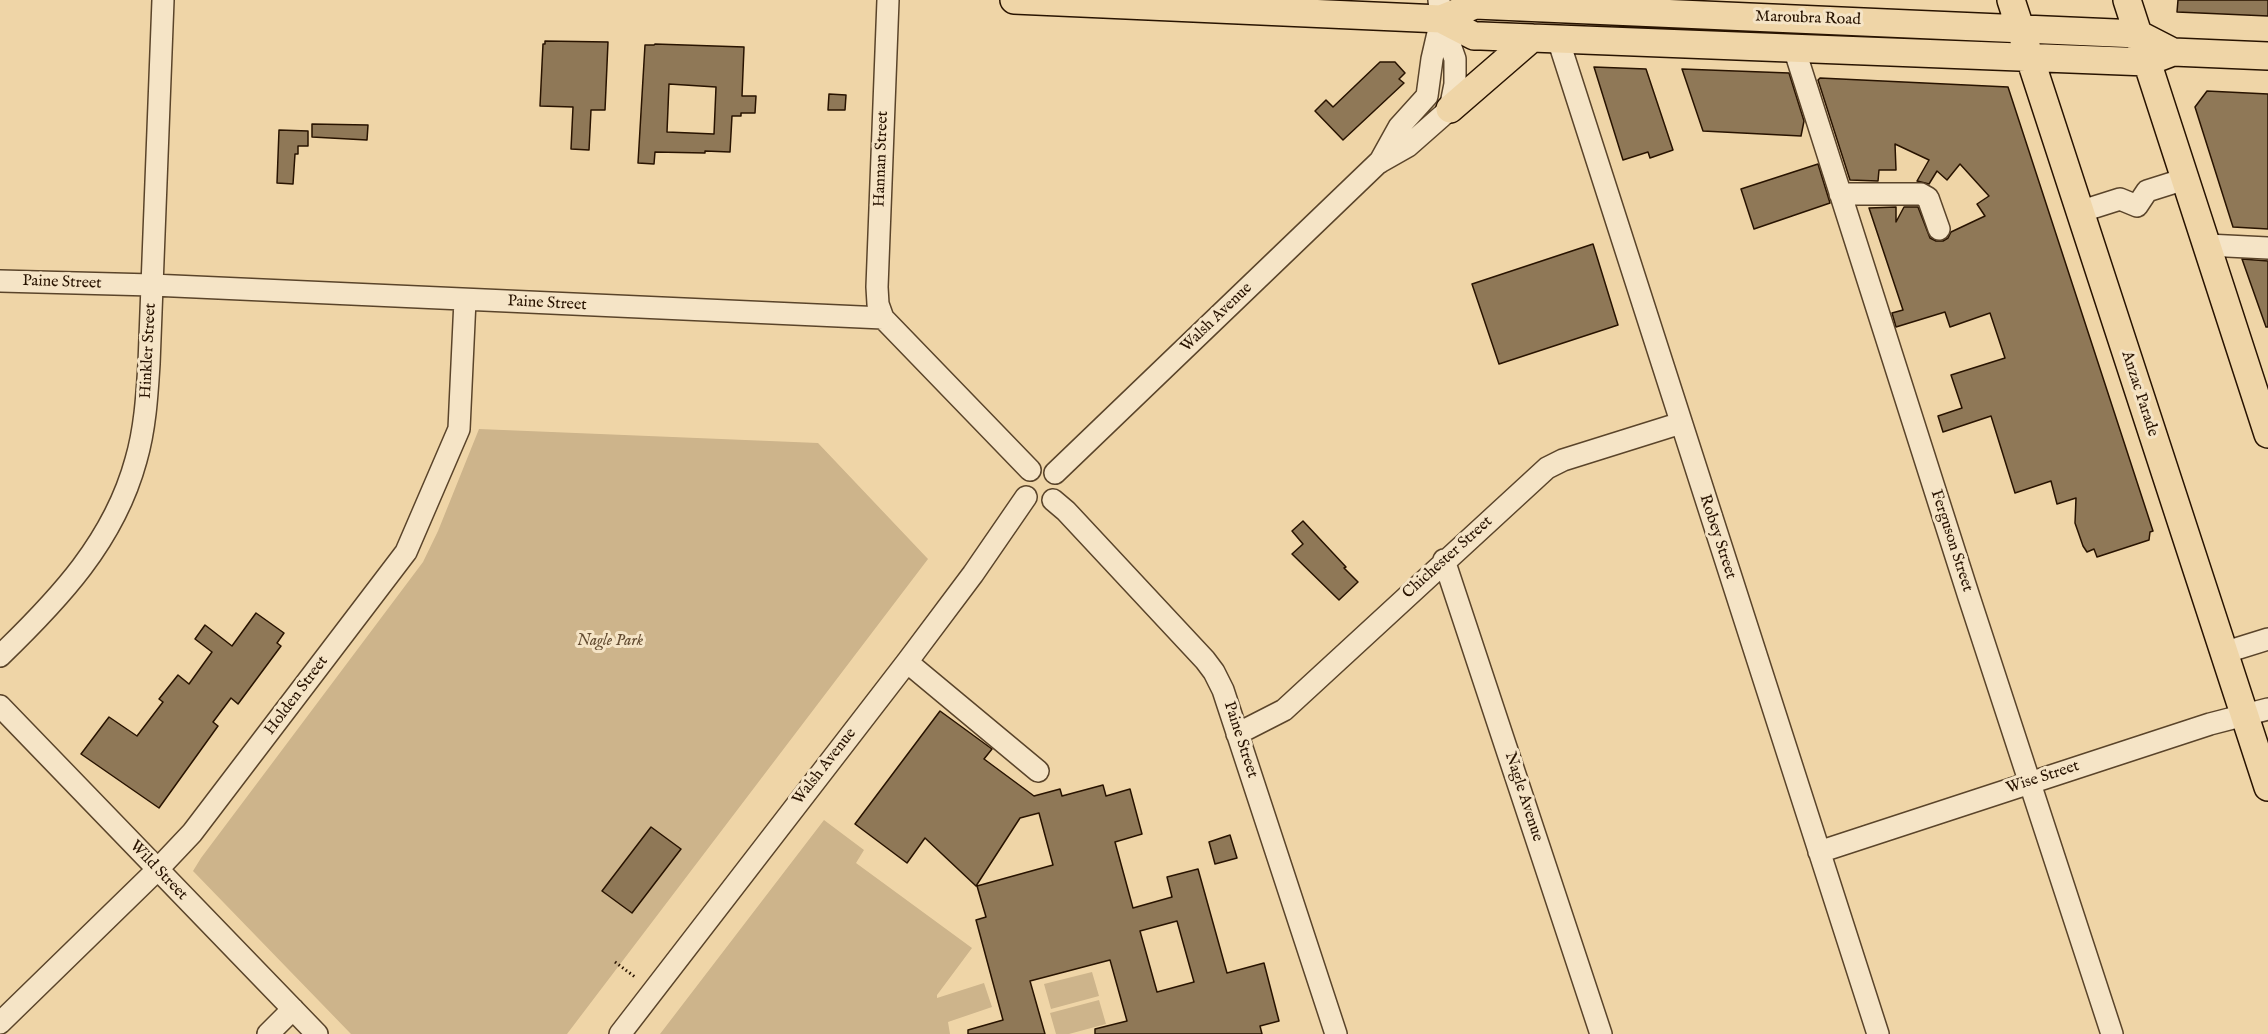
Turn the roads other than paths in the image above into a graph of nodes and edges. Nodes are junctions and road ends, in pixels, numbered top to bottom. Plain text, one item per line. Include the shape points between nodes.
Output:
1 (163, 0) edge
2 (888, 0) edge
3 (1014, 0) edge
4 (2011, 0) edge
5 (2127, 0) edge
6 (1440, 10) edge
7 (2020, 28) junction
8 (2138, 34) junction
9 (1545, 38) junction
10 (1794, 48) junction
11 (2173, 52) junction
12 (2028, 56) junction
13 (2268, 56) edge
14 (2147, 62) junction
15 (1450, 109) junction
16 (1378, 163) junction
17 (2185, 179) junction
18 (1840, 194) junction
19 (2079, 212) junction
20 (1939, 230) dead end
21 (2207, 245) junction
22 (2268, 248) edge
23 (0, 281) edge
24 (152, 285) junction
25 (465, 300) junction
26 (883, 318) junction
27 (1681, 423) junction
28 (2268, 434) edge
29 (1030, 470) junction
30 (1055, 473) junction
31 (1026, 497) junction
32 (1053, 500) junction
33 (1444, 560) junction
34 (2268, 639) edge
35 (2223, 653) junction
36 (0, 656) edge
37 (907, 662) junction
38 (0, 706) edge
39 (2256, 712) edge
40 (1237, 734) junction
41 (1038, 771) dead end
42 (2031, 782) junction
43 (2268, 787) edge
44 (1819, 852) junction
45 (157, 870) junction
46 (293, 1009) junction
47 (0, 1023) edge
48 (268, 1034) edge
49 (317, 1034) edge
50 (620, 1034) edge
51 (1336, 1034) edge
52 (1601, 1034) edge
53 (1878, 1034) edge
54 (2112, 1034) edge

1 - 24 street, Hinkler Street
2 - 26 street, Hannan Street via 878,287
3 - 6 main road, Maroubra Road
4 - 7 main road, Anzac Parade
5 - 8 main road
6 - 7 main road, Maroubra Road via 1475,5
6 - 9 main road, Maroubra Road via 1474,36
6 - 15 street via 1455,60
6 - 16 street, Walsh Avenue via 1427,96 1399,127
7 - 8 main road, Maroubra Road
7 - 12 main road, Anzac Parade
8 - 11 main road, Maroubra Road
8 - 14 main road
9 - 10 main road, Maroubra Road
9 - 15 main road
9 - 27 street, Robey Street
10 - 12 main road, Maroubra Road
10 - 18 street, Ferguson Street
11 - 13 main road, Maroubra Road
11 - 14 main road, Maroubra Road
12 - 14 main road, Maroubra Road
12 - 19 main road, Anzac Parade
14 - 17 main road
15 - 16 street, Walsh Avenue via 1408,146
16 - 30 street, Walsh Avenue
17 - 19 street via 2147,191 2137,206 2120,199
17 - 21 main road
18 - 20 street via 1921,194 1928,198
18 - 42 street, Ferguson Street
19 - 35 main road, Anzac Parade
21 - 22 street
21 - 28 main road
23 - 24 street, Paine Street
24 - 25 street, Paine Street
24 - 36 street, Hinkler Street via 146,409 136,460 118,509 94,552 66,590
25 - 26 street, Paine Street
25 - 45 street, Holden Street via 459,429 406,552 192,833
26 - 29 street
27 - 33 street, Chichester Street via 1547,468
27 - 44 street, Robey Street
29 - 30 street via 1045,467
29 - 31 street via 1022,482
30 - 32 street via 1060,484
31 - 32 street via 1040,504
31 - 37 street, Walsh Avenue
32 - 40 street, Paine Street via 1210,666 1223,690
33 - 40 street, Chichester Street via 1284,710
33 - 52 street, Nagle Avenue
34 - 35 street
35 - 39 main road, Anzac Parade
37 - 41 street
37 - 50 street, Walsh Avenue
38 - 45 street, Wild Street
39 - 42 street, Wise Street
39 - 43 main road, Anzac Parade
40 - 51 street, Paine Street
42 - 44 street, Wise Street
42 - 54 street, Ferguson Street
44 - 53 street, Robey Street
45 - 46 street, Wild Street
45 - 47 street, Holden Street
46 - 48 street
46 - 49 street, Wild Street

